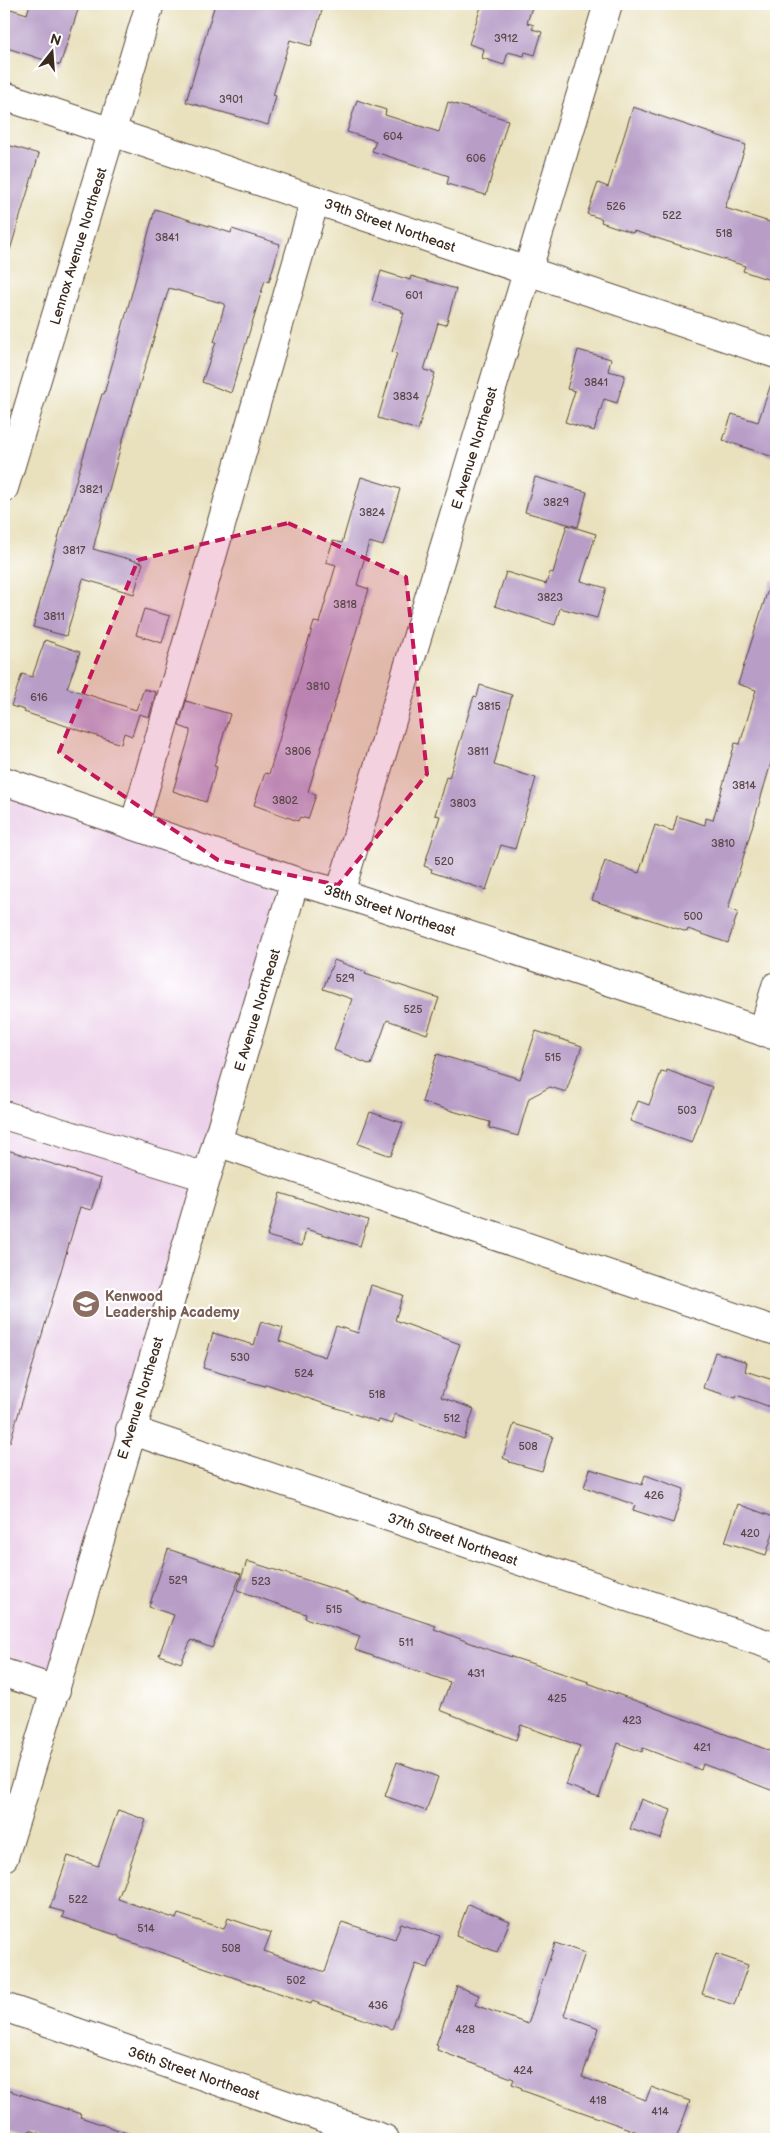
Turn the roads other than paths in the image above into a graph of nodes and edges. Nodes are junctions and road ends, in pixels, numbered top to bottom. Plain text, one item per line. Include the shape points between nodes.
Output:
1 (150, 4) edge
2 (608, 4) edge
3 (4, 96) edge
4 (112, 133) junction
5 (315, 200) junction
6 (528, 271) junction
7 (776, 354) edge
8 (4, 488) edge
9 (4, 781) edge
10 (134, 826) junction
11 (295, 881) junction
12 (340, 893) junction
13 (776, 986) edge
14 (770, 1034) edge
15 (4, 1115) edge
16 (217, 1142) junction
17 (206, 1177) junction
18 (776, 1331) edge
19 (130, 1430) junction
20 (776, 1647) edge
21 (4, 1673) edge
22 (56, 1690) junction
23 (4, 1857) edge
24 (4, 2007) edge
25 (385, 2139) edge

1 - 4 street, Lennox Avenue Northeast
2 - 6 street, E Avenue Northeast
3 - 4 street, 39th Street Northeast
4 - 5 street, 39th Street Northeast
4 - 8 street, Lennox Avenue Northeast
5 - 6 street, 39th Street Northeast
5 - 10 street
6 - 7 street, 39th Street Northeast
6 - 12 street, E Avenue Northeast
9 - 10 street, 38th Street Northeast
10 - 11 street, 38th Street Northeast
11 - 12 street, 38th Street Northeast
11 - 16 street, E Avenue Northeast
12 - 14 street, 38th Street Northeast
13 - 14 street
15 - 17 street
16 - 17 street, E Avenue Northeast
16 - 18 street
17 - 19 street, E Avenue Northeast
19 - 20 street, 37th Street Northeast
19 - 22 street, E Avenue Northeast
21 - 22 street
22 - 23 street, E Avenue Northeast
24 - 25 street, 36th Street Northeast

